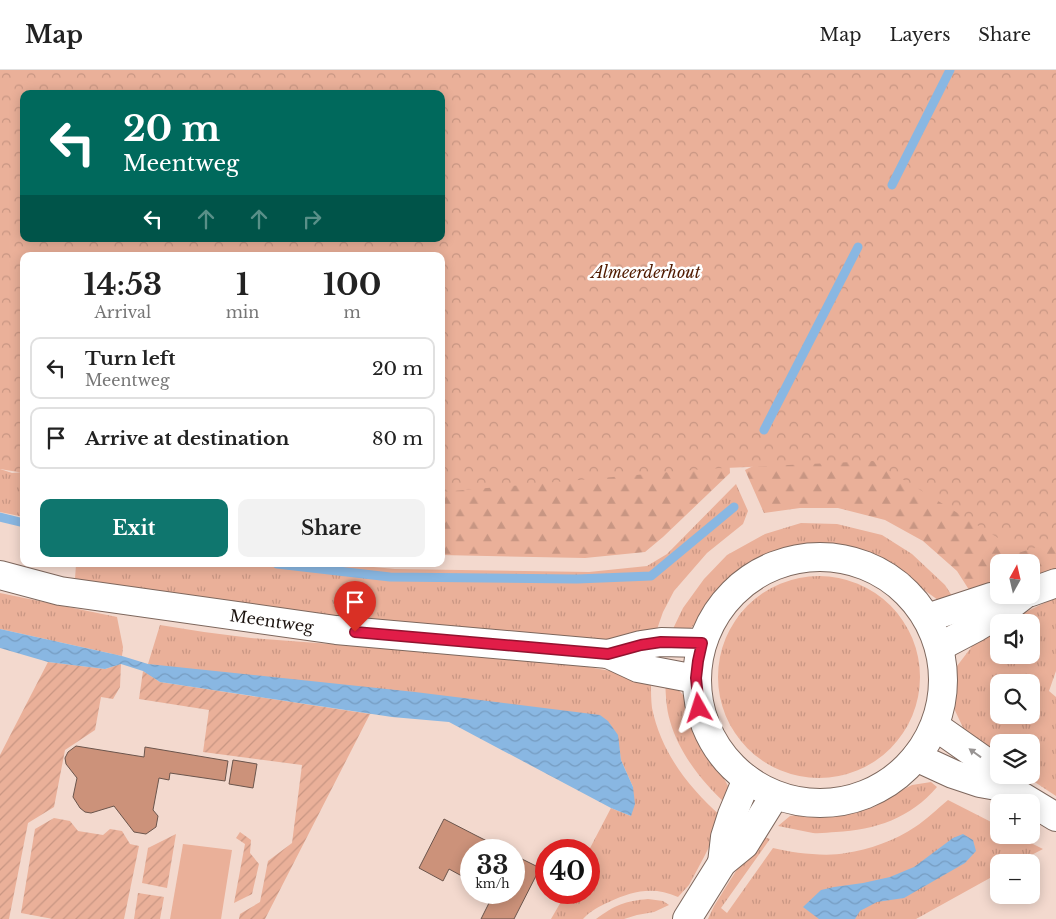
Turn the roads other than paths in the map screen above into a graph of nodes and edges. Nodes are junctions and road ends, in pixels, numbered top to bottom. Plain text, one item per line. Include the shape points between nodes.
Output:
1 (0, 575) edge
2 (1056, 583) edge
3 (1040, 589) edge
4 (990, 597) edge
5 (1012, 604) edge
6 (927, 618) junction
7 (702, 643) junction
8 (939, 647) junction
9 (608, 654) junction
10 (696, 678) junction
11 (934, 726) junction
12 (916, 757) junction
13 (747, 779) junction
14 (1008, 788) junction
15 (775, 795) junction
16 (1056, 817) edge
17 (722, 863) junction
18 (687, 919) edge

1 - 9 street, Meentweg via 60,590 336,630
2 - 3 street
4 - 6 street
5 - 8 street
6 - 7 street via 910,595 888,576 863,564 835,557 806,557 778,563 752,576 730,594 713,617
6 - 8 street
7 - 9 street, Meentweg via 661,642
7 - 10 street
8 - 11 street via 944,687
9 - 10 street, Meentweg via 638,668
10 - 13 street via 699,708 709,735 725,759
11 - 12 street
14 -> 11 street via 989,764
12 - 14 street via 953,774
12 - 15 street via 898,776 876,790 852,799 800,802
13 - 15 street
13 - 17 street via 725,836
14 - 16 street
15 - 17 street via 744,844
17 - 18 street

